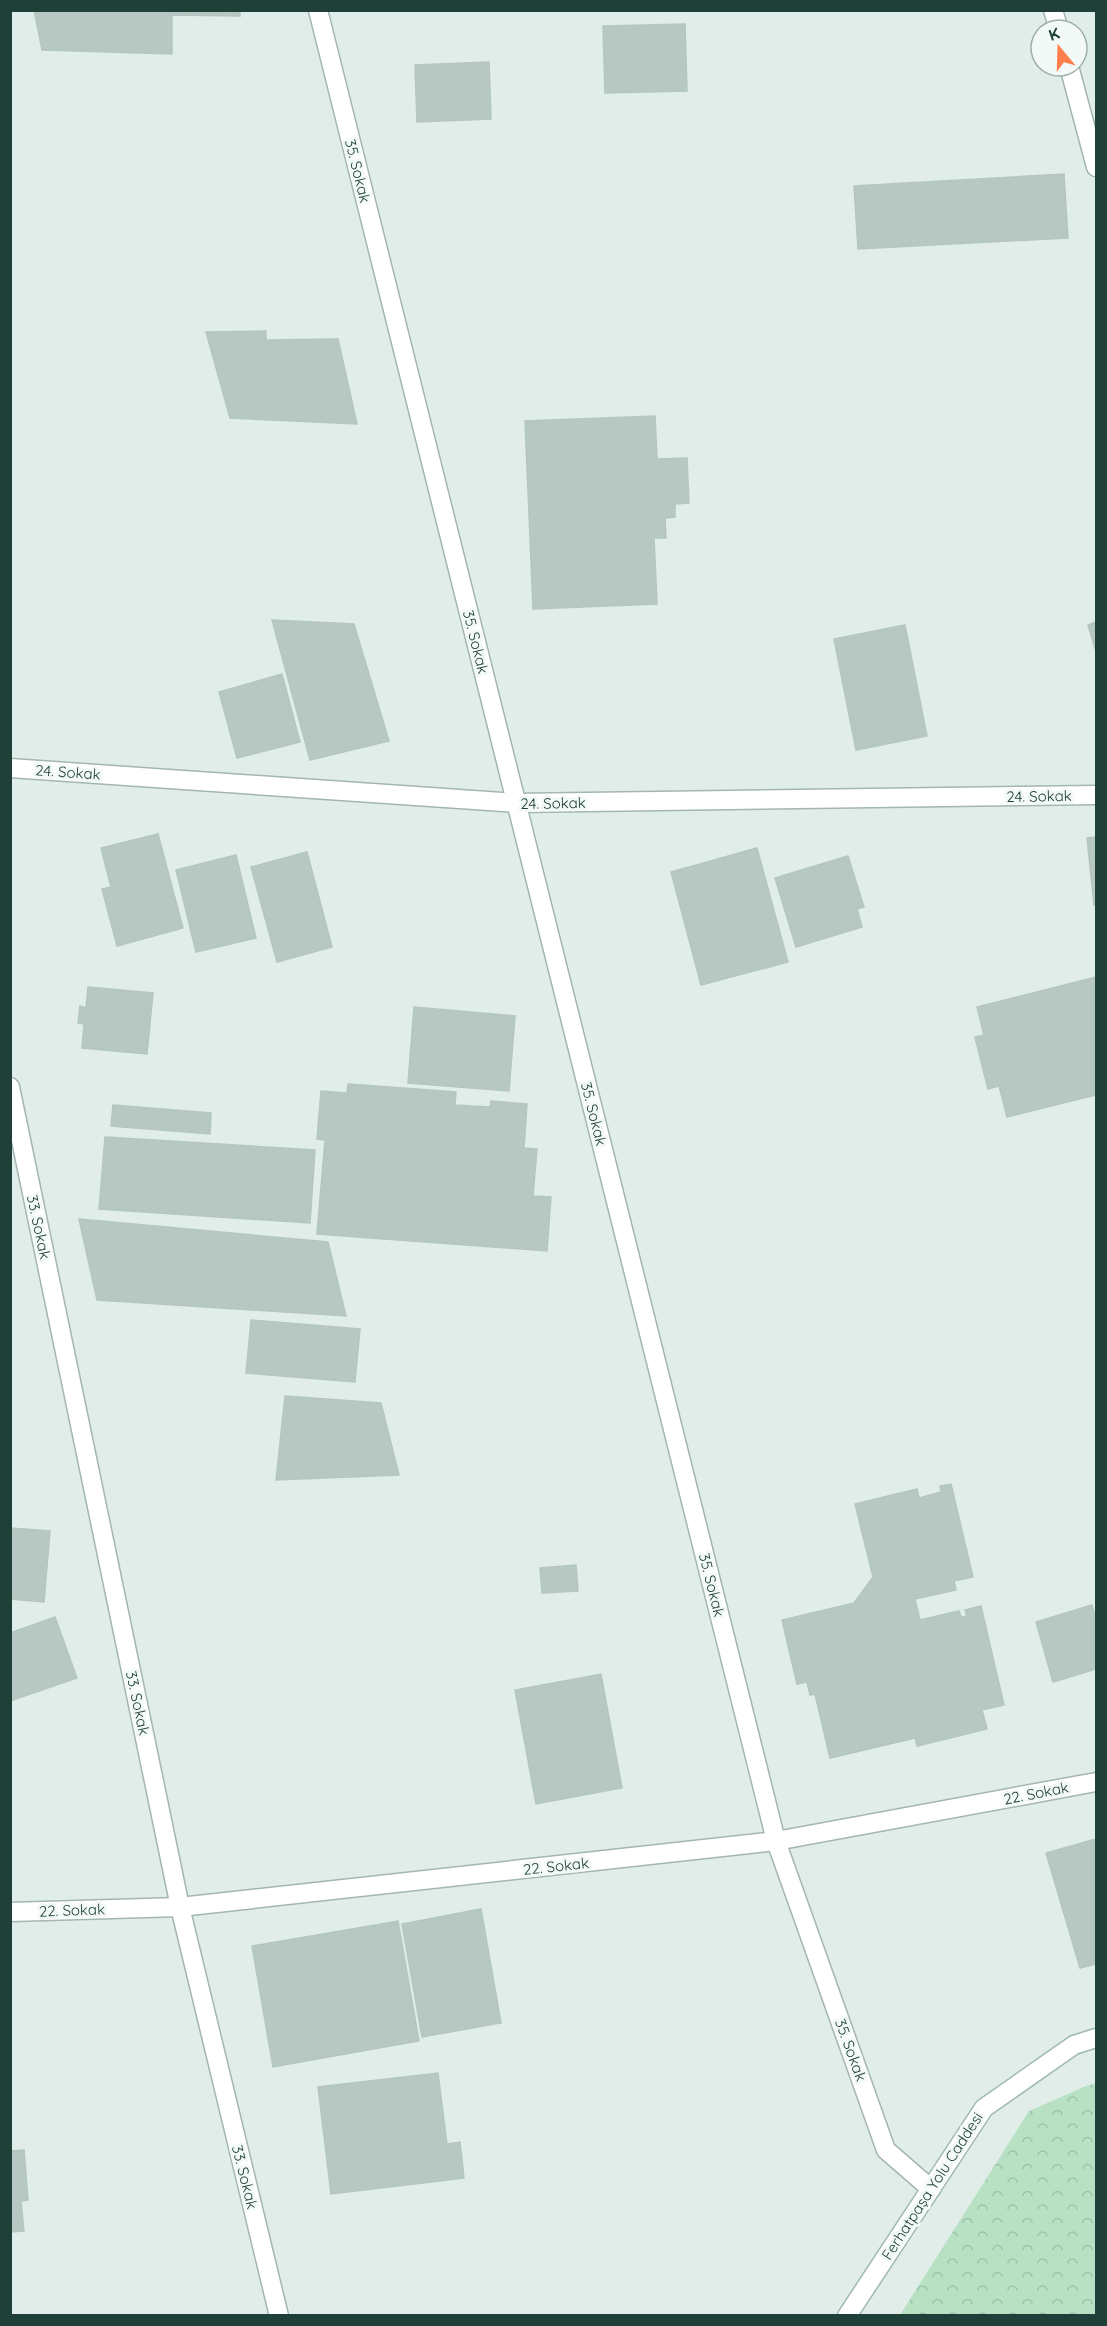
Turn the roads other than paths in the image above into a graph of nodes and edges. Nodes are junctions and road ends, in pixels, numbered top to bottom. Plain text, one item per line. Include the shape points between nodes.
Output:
1 (318, 10) edge
2 (1072, 78) edge
3 (1096, 167) edge
4 (10, 768) edge
5 (1096, 795) edge
6 (516, 803) junction
7 (10, 1087) edge
8 (1096, 1782) edge
9 (776, 1841) junction
10 (180, 1907) junction
11 (10, 1912) edge
12 (1096, 2038) edge
13 (931, 2188) junction
14 (279, 2316) edge
15 (847, 2316) edge

1 - 6 street, 35. Sokak
2 - 3 street
4 - 6 street, 24. Sokak
5 - 6 street, 24. Sokak
6 - 9 street, 35. Sokak
7 - 10 street, 33. Sokak
8 - 9 street, 22. Sokak
9 - 10 street, 22. Sokak
9 - 13 street, 35. Sokak via 886,2150
10 - 11 street, 22. Sokak
10 - 14 street, 33. Sokak
12 - 13 street, Ferhatpaşa Yolu Caddesi via 1074,2045 984,2108
13 - 15 street, Ferhatpaşa Yolu Caddesi

